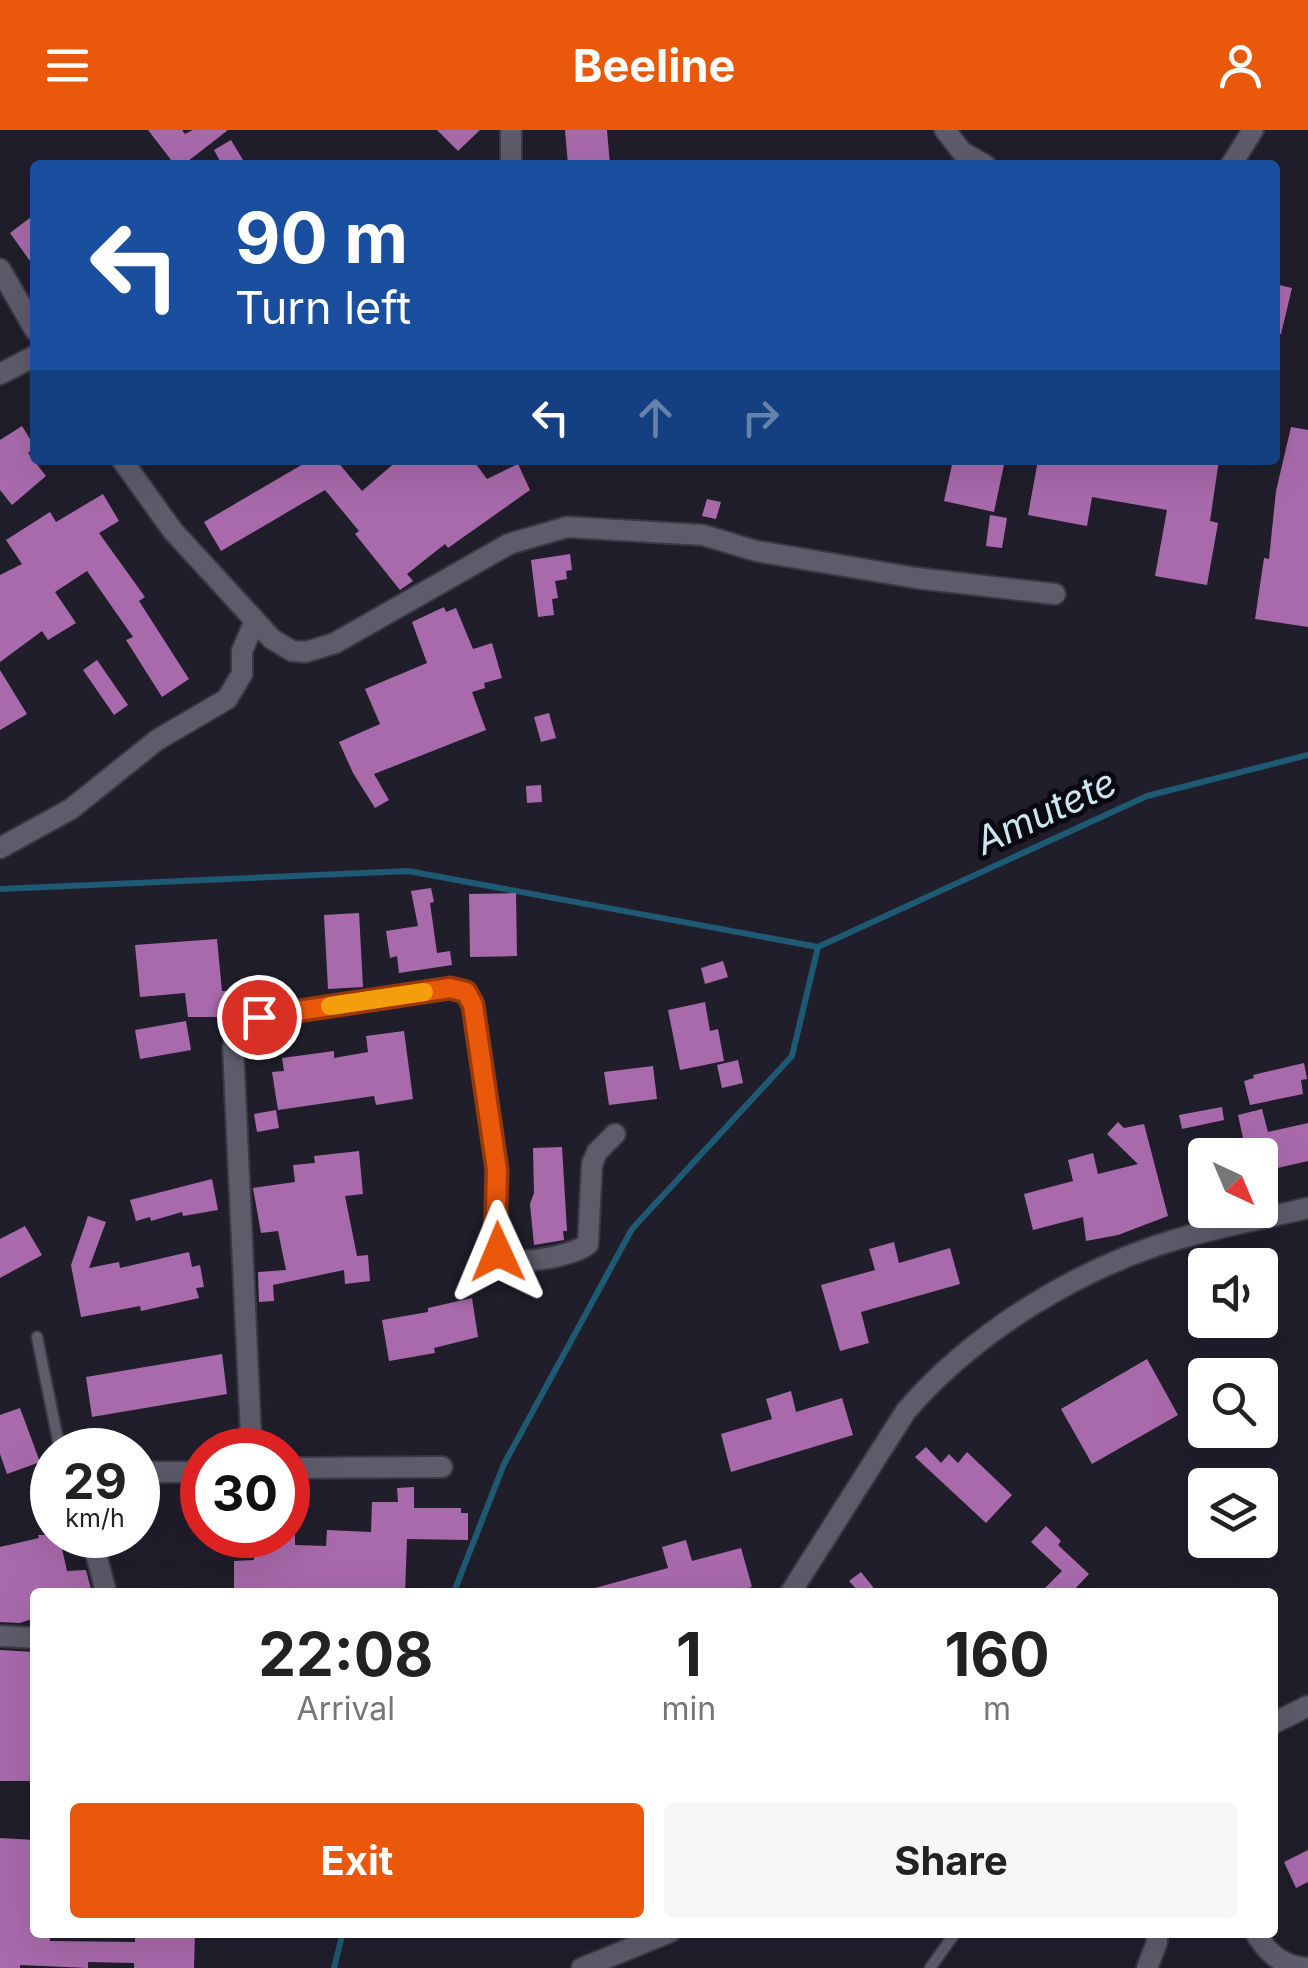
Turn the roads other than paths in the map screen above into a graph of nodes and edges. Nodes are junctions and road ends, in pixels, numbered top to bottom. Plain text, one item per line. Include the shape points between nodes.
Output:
1 (510, 130) edge
2 (945, 130) edge
3 (1253, 130) edge
4 (510, 160) edge
5 (976, 160) edge
6 (1233, 160) edge
7 (0, 268) edge
8 (30, 321) edge
9 (30, 359) edge
10 (0, 374) edge
11 (126, 465) edge
12 (1054, 594) dead end
13 (254, 623) junction
14 (0, 848) edge
15 (615, 1134) dead end
16 (1308, 1208) edge
17 (36, 1337) dead end
18 (55, 1428) edge
19 (251, 1428) edge
20 (442, 1467) dead end
21 (310, 1468) edge
22 (97, 1558) edge
23 (105, 1588) edge
24 (793, 1588) edge
25 (0, 1636) edge
26 (30, 1638) edge
27 (1308, 1706) edge
28 (1278, 1721) edge
29 (632, 1938) edge
30 (655, 1938) edge
31 (952, 1938) edge
32 (1157, 1938) edge
33 (1258, 1938) edge
34 (619, 1952) junction
35 (582, 1968) edge
36 (930, 1968) edge
37 (1147, 1968) edge
38 (1305, 1968) edge

1 - 4 street
2 - 5 street
3 - 6 street
7 - 8 street
9 - 10 street
11 - 13 street
12 - 13 street via 880,572 703,535 566,526 509,544 306,652 292,651
13 - 14 street via 242,651 242,674 227,698 157,740 72,808
15 - 19 street via 592,1164 588,1244 570,1254 509,1260 495,1245 497,1170 466,992 450,988 259,1017 245,1026 232,1047
16 - 24 street via 1135,1254 1006,1324 906,1411
17 - 18 lane
20 - 21 street
22 - 23 street
25 - 26 street
27 - 28 street
29 - 34 street
30 - 34 street
31 - 36 lane
32 - 37 street
33 - 38 street via 1266,1951
34 - 35 street

